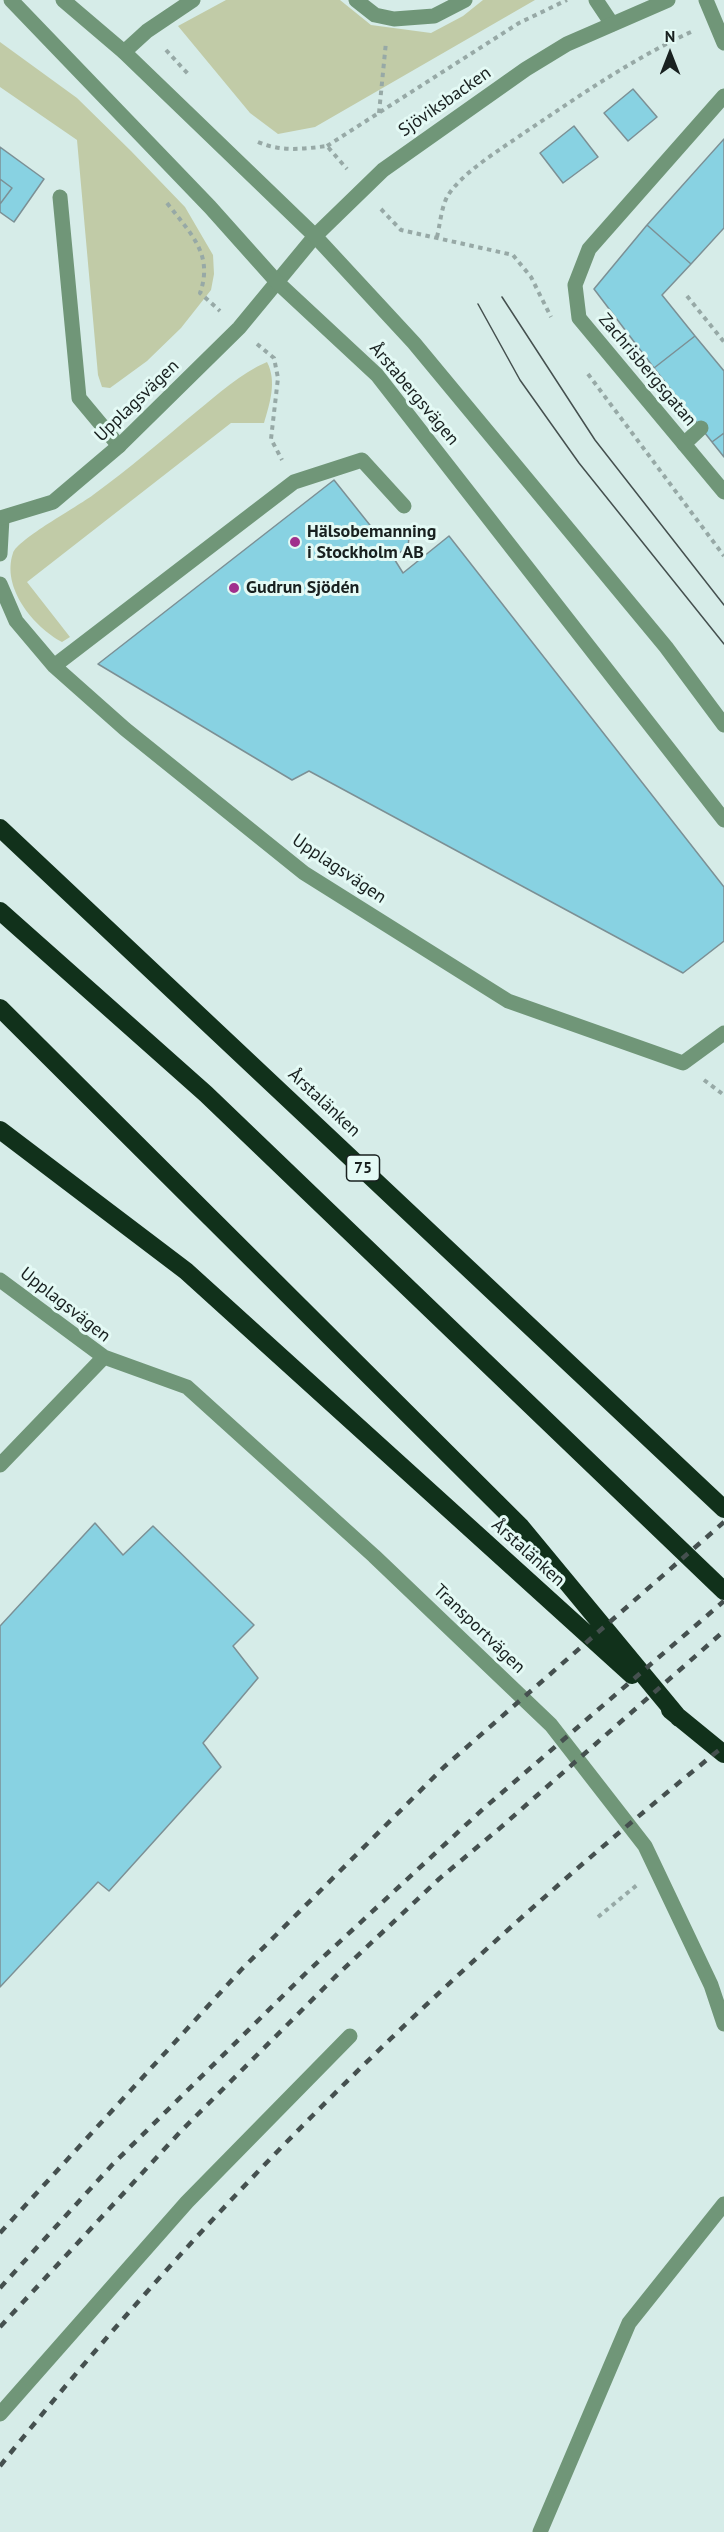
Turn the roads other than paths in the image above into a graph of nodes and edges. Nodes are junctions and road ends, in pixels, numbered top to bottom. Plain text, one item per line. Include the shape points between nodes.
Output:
1 (11, 0) edge
2 (63, 0) edge
3 (193, 0) edge
4 (356, 0) edge
5 (465, 0) edge
6 (596, 0) edge
7 (668, 0) edge
8 (706, 0) edge
9 (612, 24) junction
10 (724, 43) edge
11 (124, 52) junction
12 (724, 96) edge
13 (60, 196) dead end
14 (315, 236) junction
15 (278, 282) junction
16 (701, 429) dead end
17 (684, 444) junction
18 (119, 447) junction
19 (724, 492) edge
20 (404, 506) dead end
21 (1, 518) edge
22 (0, 554) edge
23 (0, 584) edge
24 (54, 666) junction
25 (724, 725) edge
26 (724, 820) edge
27 (0, 828) edge
28 (0, 911) edge
29 (0, 1008) edge
30 (724, 1033) edge
31 (0, 1130) edge
32 (0, 1280) edge
33 (104, 1357) junction
34 (0, 1465) edge
35 (724, 1509) edge
36 (724, 1591) edge
37 (679, 1718) junction
38 (724, 1754) edge
39 (724, 2024) edge
40 (350, 2036) dead end
41 (724, 2204) edge
42 (0, 2414) edge
43 (540, 2532) edge

1 - 15 street, Årstabergsvägen
2 - 11 street, Årstabergsvägen
3 - 11 street
4 - 5 street via 375,15 394,19 434,16
6 - 9 street
7 - 9 street, Sjöviksbacken
8 - 10 street
9 - 14 street, Sjöviksbacken via 567,44 526,69 396,160
11 - 14 street, Årstabergsvägen
12 - 17 street, Zachrisbergsgatan via 589,249 575,285 579,318
13 - 18 street via 79,398
14 - 15 street, Sjöviksbacken
14 - 25 street, Årstabergsvägen via 414,343 666,647
15 - 18 street, Upplagsvägen via 239,328
15 - 26 street, Årstabergsvägen via 377,375
16 - 17 street
17 - 19 street, Zachrisbergsgatan
18 - 21 street, Upplagsvägen via 53,502
20 - 24 street via 362,460 294,482
21 - 22 street, Upplagsvägen
23 - 24 street, Upplagsvägen via 16,621
24 - 30 street, Upplagsvägen via 125,729 304,873 508,1001 683,1063
27 - 35 highway, Årstalänken / 75
28 - 36 highway via 206,1094
29 - 37 highway via 521,1527
31 - 37 highway, Årstalänken via 186,1271
32 - 33 street, Upplagsvägen
33 - 34 street, Upplagsvägen
33 - 39 street, Transportvägen via 187,1387 374,1556 550,1725 645,1846 711,1985
37 - 38 highway, Årstalänken
40 - 42 street via 187,2202
41 - 43 street via 629,2323

